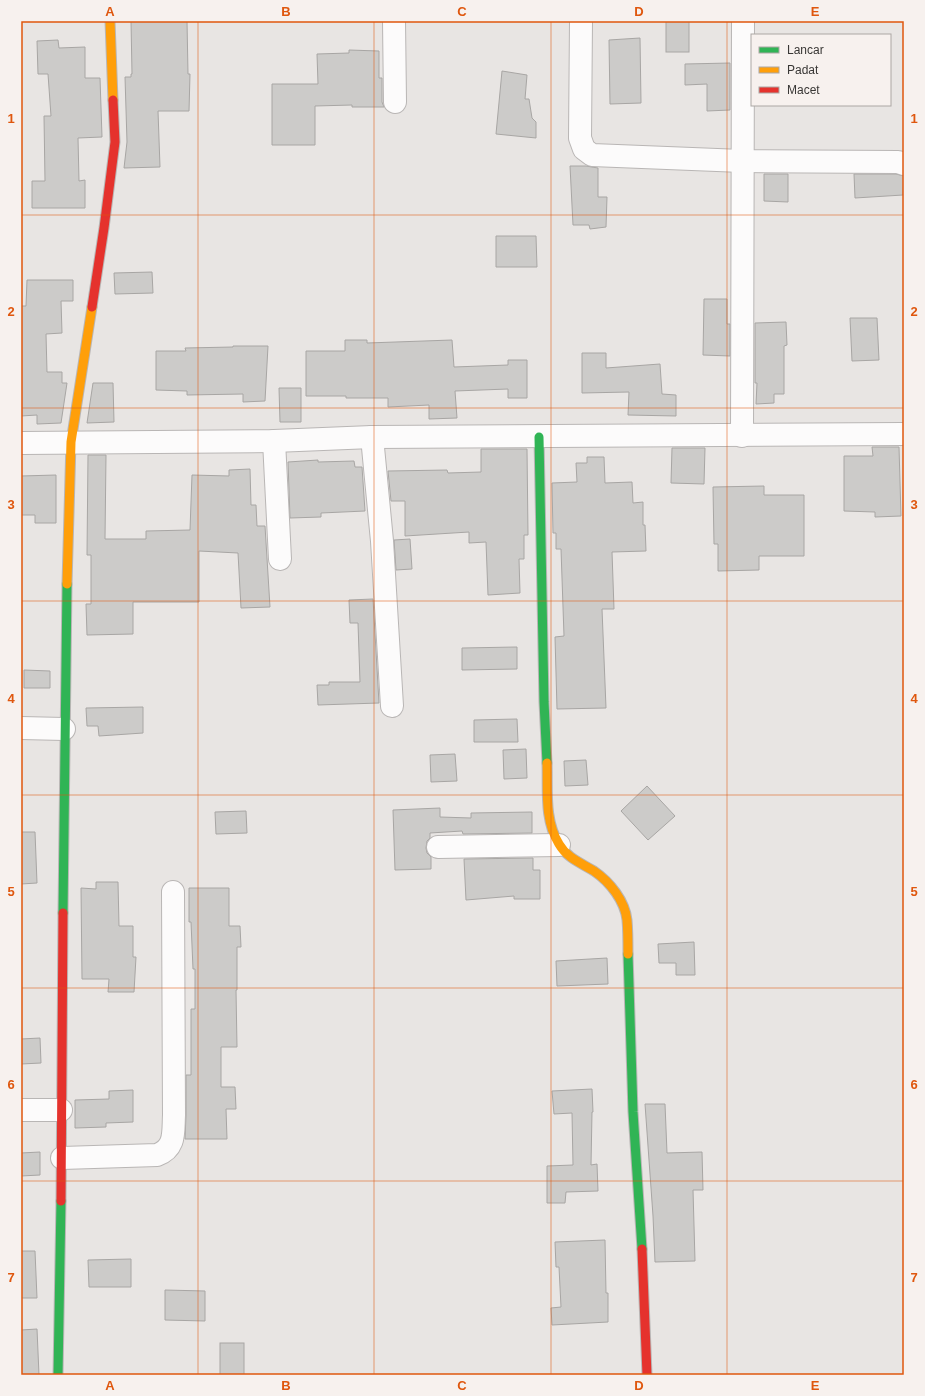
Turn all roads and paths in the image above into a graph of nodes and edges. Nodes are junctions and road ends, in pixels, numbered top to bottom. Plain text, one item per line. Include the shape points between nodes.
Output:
1 (110, 21) edge
2 (394, 21) edge
3 (581, 21) edge
4 (744, 21) edge
5 (395, 102) dead end
6 (742, 161) junction
7 (904, 164) edge
8 (904, 434) edge
9 (742, 436) junction
10 (372, 437) junction
11 (539, 437) junction
12 (274, 441) junction
13 (71, 442) junction
14 (21, 443) edge
15 (280, 559) dead end
16 (392, 706) dead end
17 (21, 728) edge
18 (64, 729) junction
19 (560, 845) junction
20 (438, 847) dead end
21 (173, 892) dead end
22 (21, 1110) edge
23 (61, 1110) junction
24 (62, 1158) junction
25 (58, 1375) edge
26 (647, 1375) edge

1 - 13 street via 115,142
2 - 5 street
3 - 6 street via 580,138 584,149 592,155
4 - 6 street
6 - 7 street
6 - 9 street
8 - 9 street
9 - 11 street
10 - 11 street
10 - 12 street
10 - 16 street via 382,541
11 - 19 street via 544,702 549,811 552,832
12 - 13 street
12 - 15 street
13 - 14 street
13 - 18 street
17 - 18 street
18 - 23 street
19 - 20 street
19 - 26 street via 568,856 607,882 625,910 627,920 633,1112 641,1217
21 - 24 street via 172,1143 162,1153 157,1154
22 - 23 street
23 - 24 street
24 - 25 street

